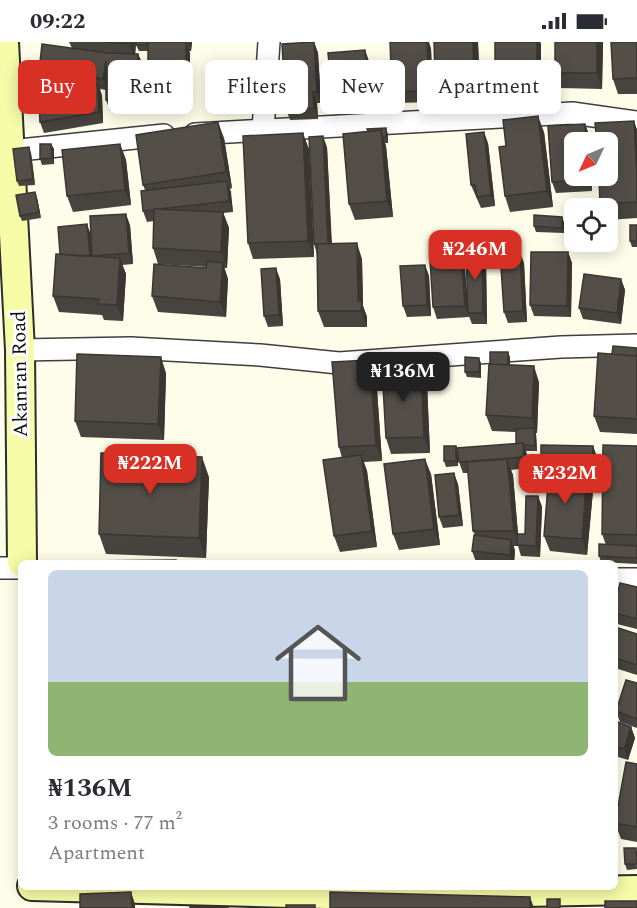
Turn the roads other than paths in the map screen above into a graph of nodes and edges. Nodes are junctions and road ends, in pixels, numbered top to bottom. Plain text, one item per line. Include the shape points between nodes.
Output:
1 (4, 42) edge
2 (269, 42) edge
3 (637, 122) edge
4 (262, 130) junction
5 (10, 151) junction
6 (637, 345) edge
7 (20, 350) junction
8 (22, 560) edge
9 (0, 568) edge
10 (18, 568) edge
11 (618, 579) edge
12 (637, 579) edge
13 (30, 890) edge
14 (178, 890) edge
15 (637, 890) edge
16 (570, 900) edge
17 (29, 908) edge

1 - 5 street, Akanran Road
2 - 4 street
3 - 4 street via 572,113
4 - 5 street via 165,135
5 - 7 street, Akanran Road
6 - 7 street via 339,363 131,348
7 - 8 street, Akanran Road
9 - 10 street
11 - 12 street
13 - 17 street
14 - 16 street
15 - 16 street

